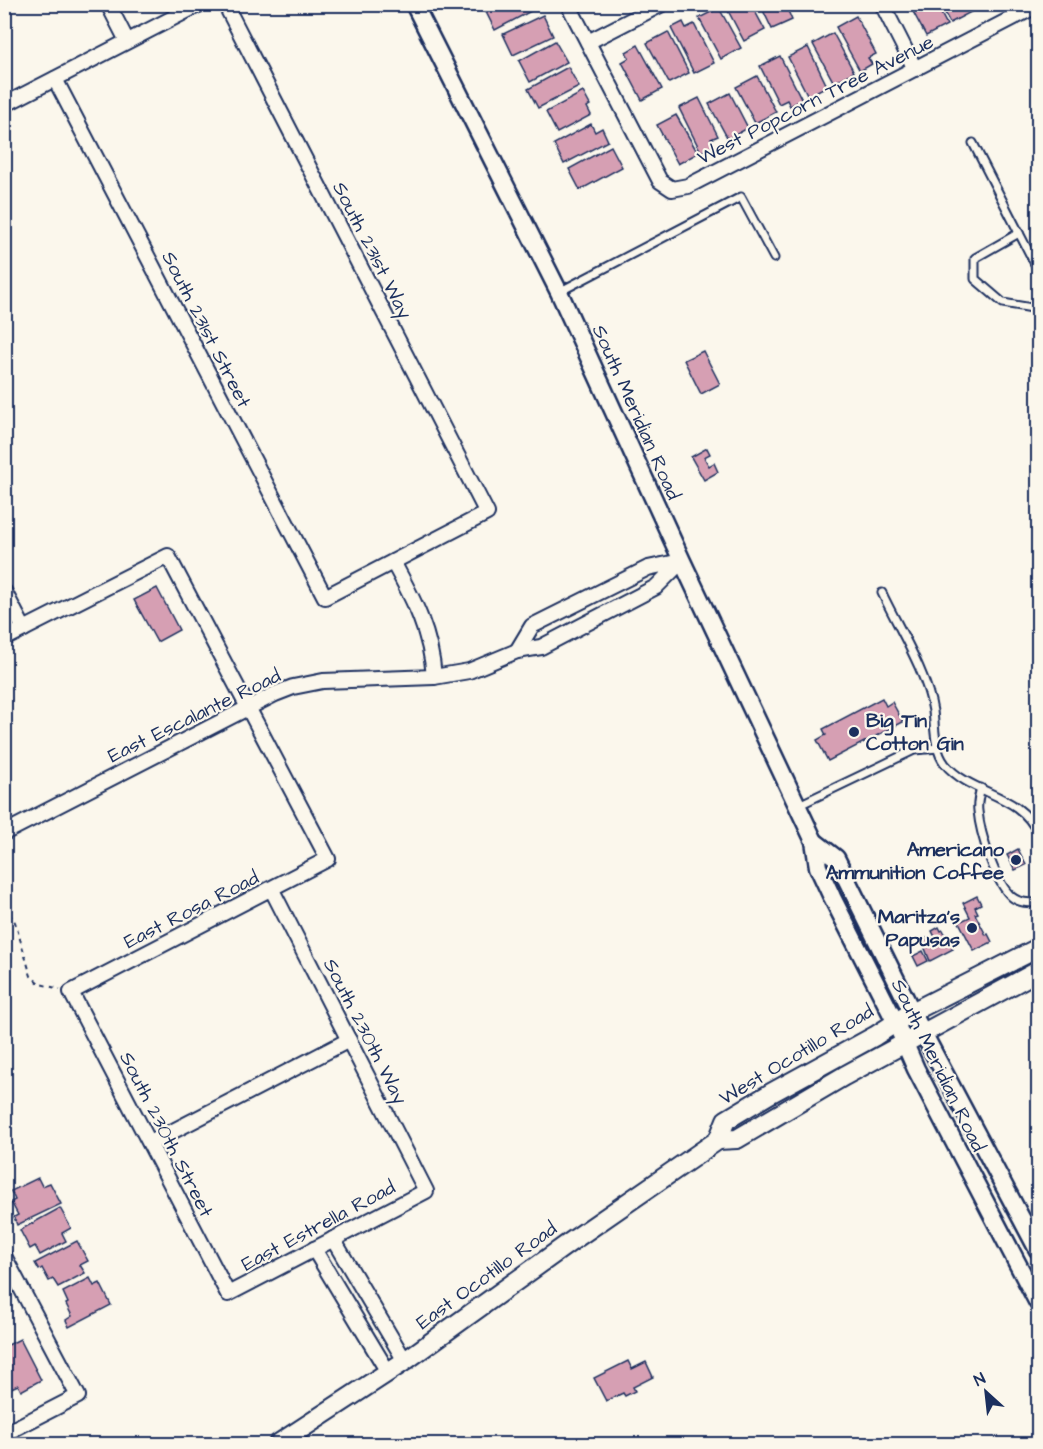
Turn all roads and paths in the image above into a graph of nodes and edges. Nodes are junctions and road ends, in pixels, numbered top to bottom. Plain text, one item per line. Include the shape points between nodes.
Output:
1 (108, 4) edge
2 (200, 4) edge
3 (225, 4) edge
4 (414, 4) edge
5 (568, 4) edge
6 (662, 4) edge
7 (882, 4) edge
8 (1038, 5) edge
9 (127, 41) junction
10 (588, 42) junction
11 (915, 69) junction
12 (55, 79) junction
13 (4, 105) edge
14 (973, 143) dead end
15 (1020, 233) junction
16 (774, 258) dead end
17 (1038, 270) edge
18 (559, 292) junction
19 (1038, 309) edge
20 (682, 561) junction
21 (393, 562) junction
22 (4, 591) edge
23 (882, 593) dead end
24 (24, 629) junction
25 (4, 639) edge
26 (517, 651) junction
27 (434, 677) junction
28 (247, 708) junction
29 (939, 748) junction
30 (981, 788) junction
31 (797, 806) junction
32 (4, 833) edge
33 (1038, 834) edge
34 (814, 841) junction
35 (272, 890) junction
36 (1038, 903) edge
37 (4, 906) edge
38 (1038, 948) edge
39 (1038, 971) edge
40 (71, 992) junction
41 (912, 1012) junction
42 (895, 1021) junction
43 (924, 1033) junction
44 (349, 1040) junction
45 (904, 1043) junction
46 (718, 1140) junction
47 (150, 1143) junction
48 (426, 1191) joint
49 (333, 1239) junction
50 (314, 1249) junction
51 (1038, 1250) edge
52 (4, 1256) edge
53 (228, 1294) joint
54 (1038, 1303) edge
55 (405, 1361) junction
56 (388, 1372) junction
57 (4, 1434) edge
58 (278, 1444) edge

1 - 9 street
2 - 9 street
3 - 21 street, South 231st Way via 487,513
4 - 18 street, South Meridian Road
5 - 10 street
6 - 10 street
7 - 11 street
8 - 11 street, West Popcorn Tree Avenue
9 - 12 street
10 - 11 street, West Popcorn Tree Avenue via 660,181 672,189 688,186
12 - 13 street
12 - 21 street, South 231st Street via 325,597
14 - 15 lane
15 - 17 lane
15 - 19 lane via 975,258 975,279 1003,303
16 - 18 lane via 741,197
18 - 20 street, South Meridian Road
20 - 26 street, East Escalante Road via 657,586 541,647
20 - 26 street via 648,568 532,626
20 - 31 street, South Meridian Road
21 - 27 street via 423,625 432,653
22 - 24 street
23 - 29 lane via 926,684
24 - 25 street
24 - 28 street via 168,556
26 - 27 street, East Escalante Road via 470,671
27 - 28 street, East Escalante Road via 323,681 293,687
28 - 32 street, East Escalante Road
28 - 35 street, East Rosa Road via 328,859
29 - 30 lane via 943,762 956,775
29 - 31 lane via 914,750
30 - 33 lane via 1020,808
30 - 36 lane via 977,809 999,879 1013,898
31 - 34 street, South Meridian Road
34 - 41 street, South Meridian Road via 836,858
34 - 42 street, South Meridian Road via 818,867
35 - 40 street, East Rosa Road
35 - 44 street, South 230th Way
37 - 40 path via 15,922 31,976 40,984
38 - 41 main road, West Ocotillo Road
39 - 43 main road
40 - 47 street, South 230th Street
41 - 42 main road, West Ocotillo Road
41 - 43 street, South Meridian Road
42 - 45 street, South Meridian Road
42 - 46 main road, West Ocotillo Road via 726,1120
43 - 45 main road
43 - 51 street, South Meridian Road
44 - 47 street
44 - 48 street, South 230th Way
45 - 46 main road via 736,1139
45 - 54 street, South Meridian Road
46 - 55 main road, East Ocotillo Road
47 - 53 street, South 230th Street
48 - 49 street, East Estrella Road
49 - 50 street, East Estrella Road
49 - 55 street
50 - 53 street, East Estrella Road
50 - 56 street
52 - 57 street via 78,1396
55 - 56 main road, East Ocotillo Road
56 - 58 main road, East Ocotillo Road

